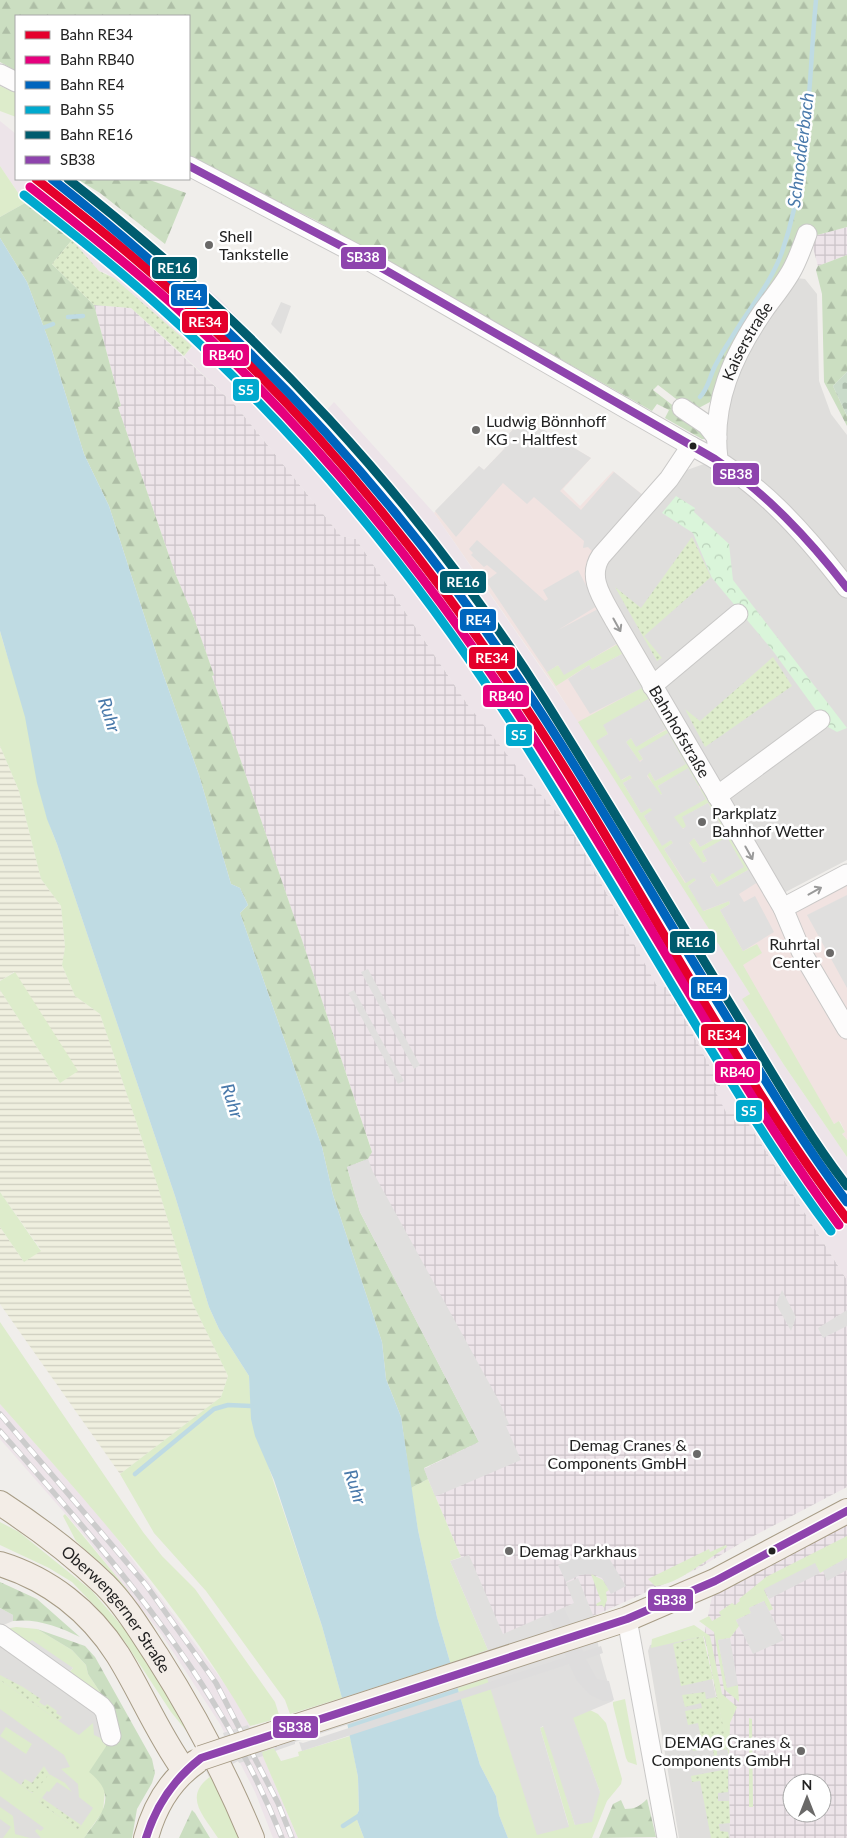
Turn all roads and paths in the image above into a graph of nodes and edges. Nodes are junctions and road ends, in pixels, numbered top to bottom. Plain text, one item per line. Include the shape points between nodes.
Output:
1 (0, 74) edge
2 (15, 82) edge
3 (190, 167) edge
4 (807, 234) dead end
5 (682, 408) dead end
6 (717, 438) junction
7 (691, 446) junction
8 (718, 459) junction
9 (847, 588) edge
10 (738, 614) dead end
11 (652, 686) junction
12 (820, 720) dead end
13 (717, 796) junction
14 (847, 874) edge
15 (783, 908) junction
16 (847, 1029) edge
17 (0, 1503) edge
18 (840, 1515) edge
19 (0, 1564) edge
20 (628, 1619) junction
21 (0, 1634) edge
22 (111, 1736) dead end
23 (197, 1756) junction
24 (146, 1838) edge
25 (252, 1838) edge
26 (667, 1838) edge

1 - 2 street
3 - 7 street via 382,268
4 - 6 street, Kaiserstraße via 794,267 746,336 727,374 720,400
5 - 6 street via 708,425
6 - 8 street, Kaiserstraße
7 - 8 street
7 -> 11 street, Bahnhofstraße via 669,479 595,564 595,582
8 - 9 street via 784,513
10 - 11 street
11 - 13 street, Bahnhofstraße
12 - 13 street
13 -> 15 street, Bahnhofstraße
15 -> 14 street
15 - 16 street, Bahnhofstraße via 800,951
17 - 23 main road, Oberwengerner Straße via 30,1523 106,1586 134,1619 178,1690
18 - 20 main road via 715,1581
19 - 23 main road via 52,1587 82,1612 117,1654 148,1711
20 - 23 main road, bridge
20 - 26 street
21 - 22 street via 101,1706
23 - 24 main road via 169,1787 151,1820
23 - 25 main road via 238,1803

